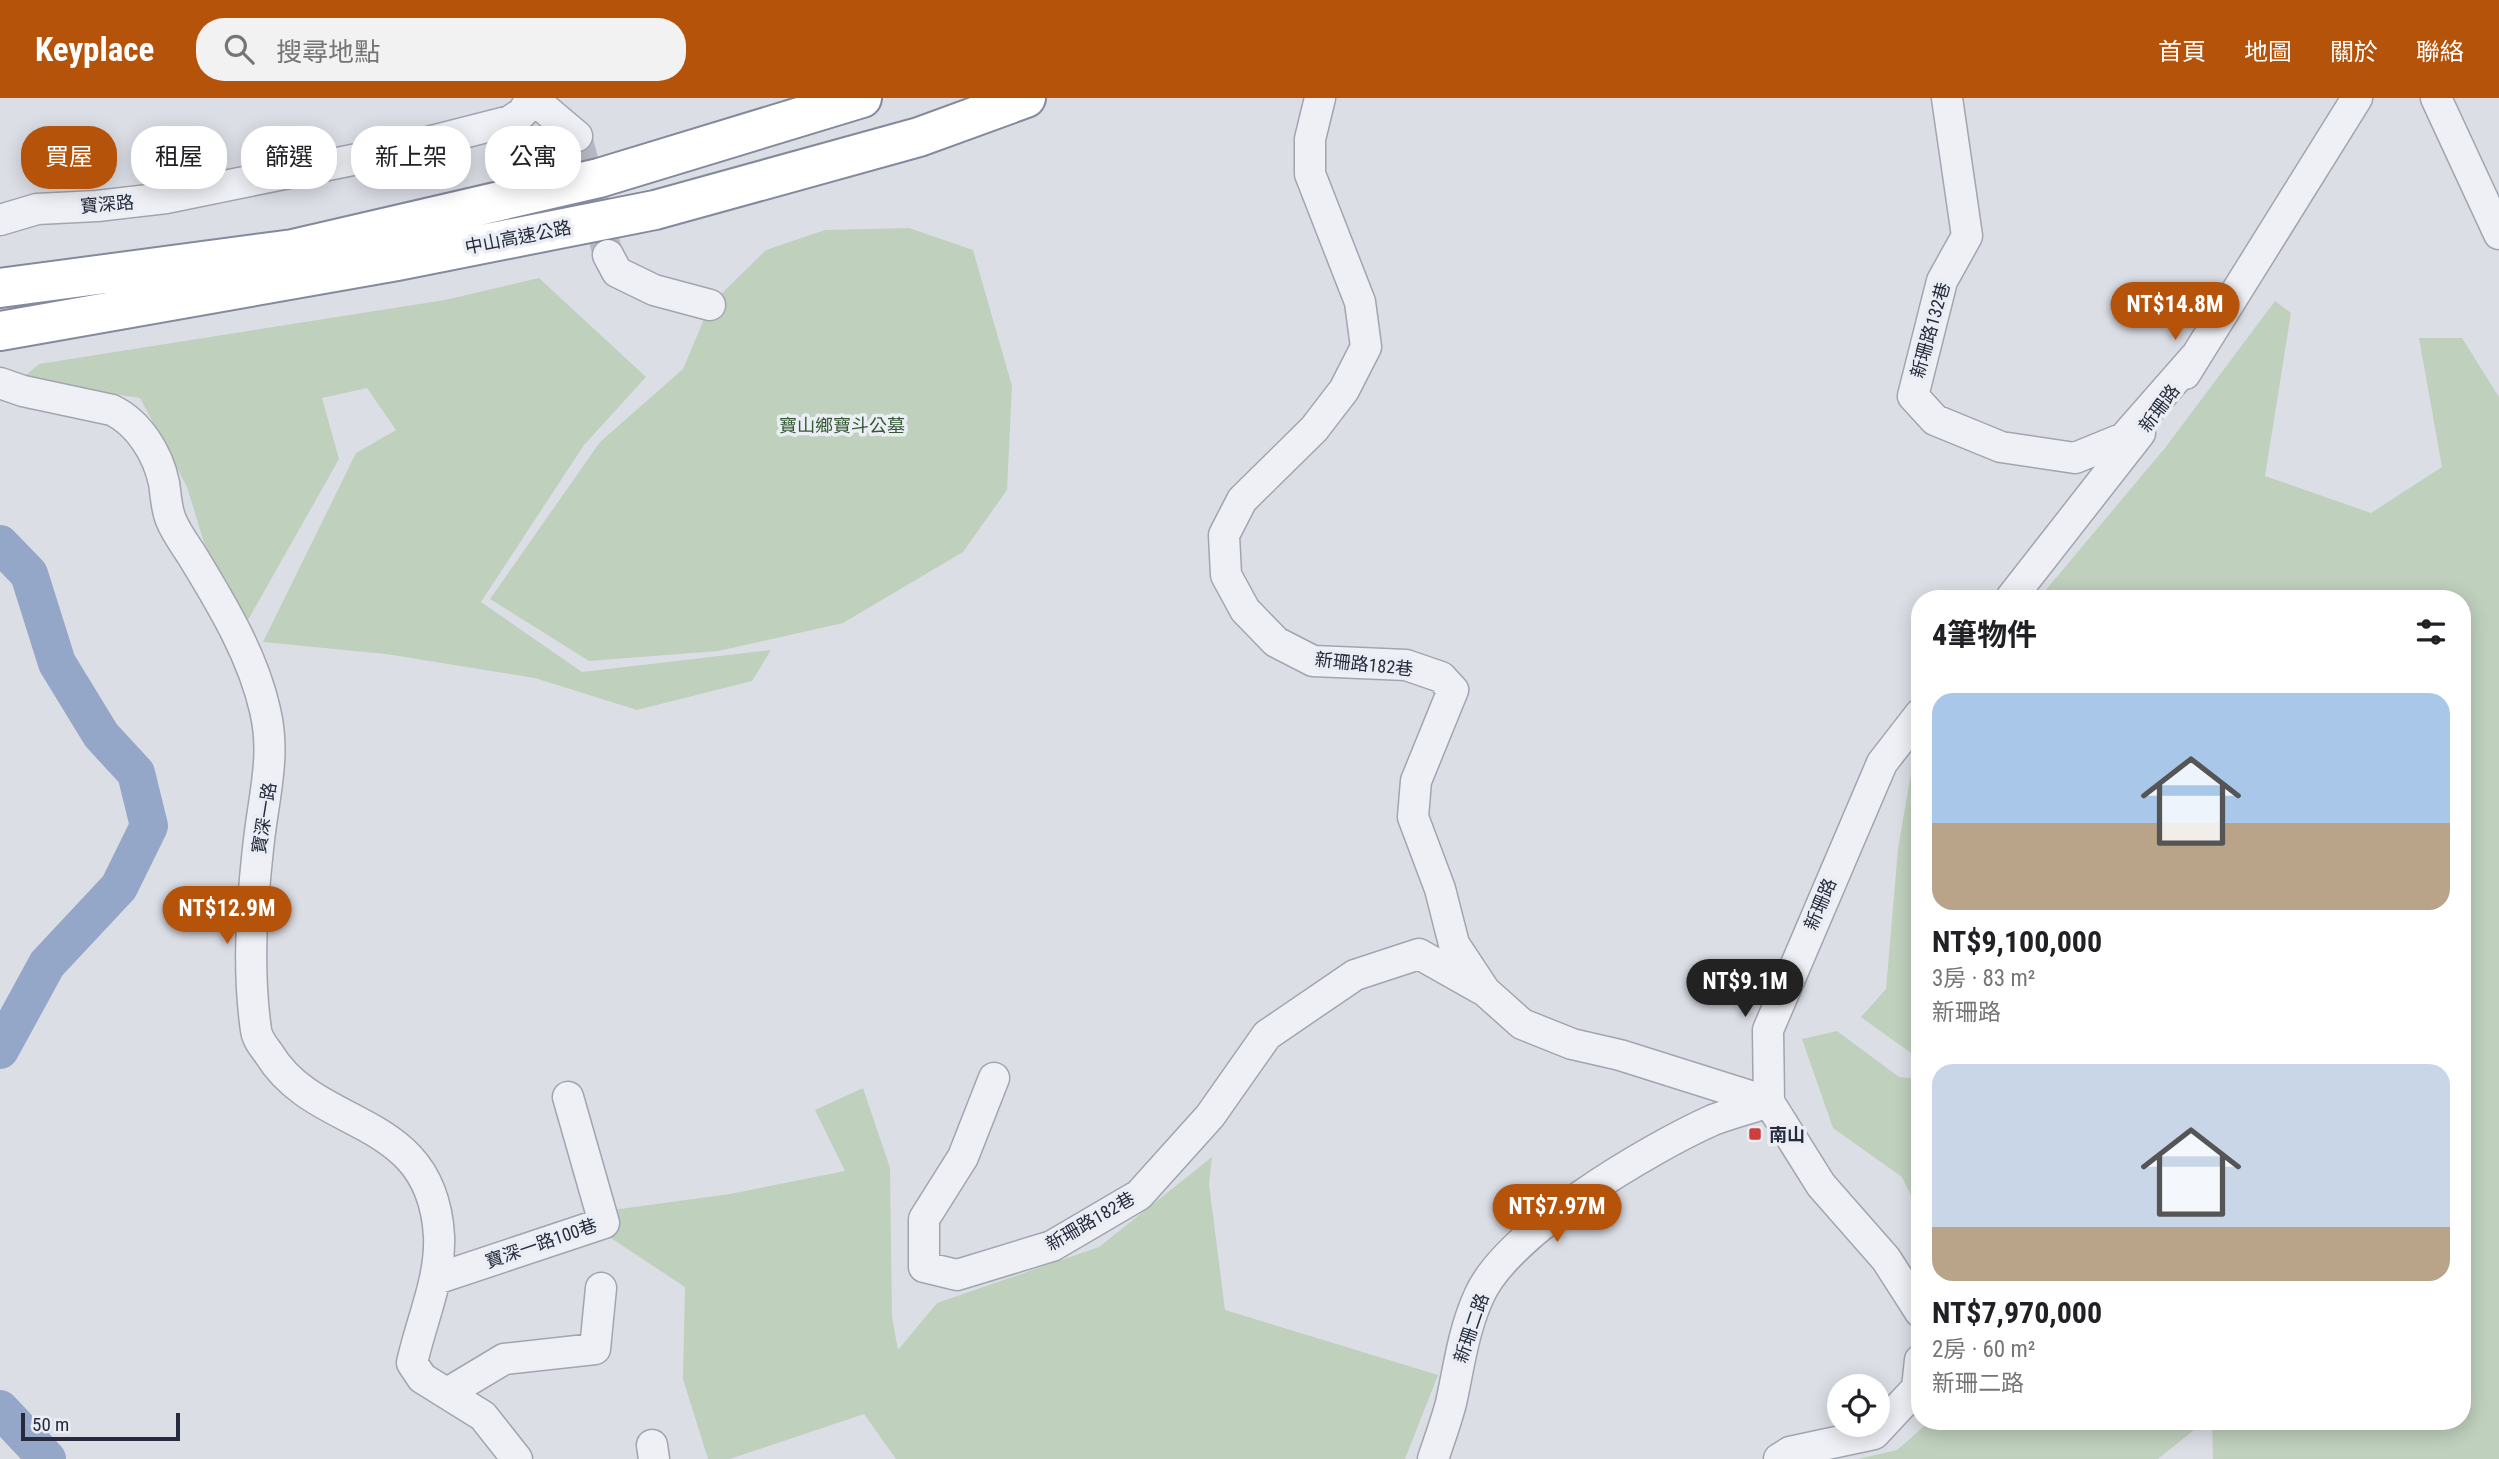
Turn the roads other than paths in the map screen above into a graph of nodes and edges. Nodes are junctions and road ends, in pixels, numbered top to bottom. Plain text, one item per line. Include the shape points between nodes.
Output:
1 (532, 98) edge
2 (862, 98) edge
3 (1026, 98) edge
4 (1320, 98) edge
5 (1947, 98) edge
6 (2357, 98) edge
7 (2436, 98) edge
8 (565, 126) tunnel mouth
9 (0, 219) edge
10 (2499, 234) edge
11 (608, 255) tunnel mouth
12 (6, 288) edge
13 (710, 305) dead end
14 (9, 330) edge
15 (2195, 357) junction
16 (0, 383) edge
17 (2017, 590) edge
18 (1911, 725) edge
19 (1485, 991) junction
20 (994, 1078) dead end
21 (568, 1097) dead end
22 (1769, 1102) junction
23 (436, 1279) junction
24 (601, 1288) dead end
25 (1911, 1298) edge
26 (449, 1392) junction
27 (1911, 1394) edge
28 (517, 1459) edge
29 (1433, 1459) edge
30 (1779, 1459) edge

1 - 8 street
1 - 9 street, 寶深路 via 510,121 377,155 166,198 37,209
2 - 12 highway via 598,178 293,249
3 - 14 highway, 中山高速公路 via 919,137 655,210
4 - 19 street, 新珊路182巷 via 1310,139 1310,174 1360,302 1367,347 1344,390 1314,429 1242,500 1224,535 1226,575 1245,610 1276,642 1313,661 1406,665 1441,677 1453,690 1416,780 1413,817 1440,889 1454,944
5 - 15 street, 新珊路132巷 via 1967,236 1942,281 1913,396 1935,421 2001,447 2075,458 2124,438
6 - 15 street, 新珊路
7 - 10 street
11 - 13 street via 617,272 654,290
15 - 17 street, 新珊路
16 - 23 street, 寶深一路 via 125,415 158,464 171,522 244,649 266,711 271,771 252,919 256,1034 276,1066 321,1102 408,1154 429,1189 439,1235
18 - 22 street, 新珊路 via 1882,762 1768,1030
19 - 20 street, 新珊路182巷 via 1419,954 1355,975 1267,1035 1210,1115 1139,1195 1052,1246 957,1275 925,1267 925,1219 962,1157
19 - 22 street, 新珊路182巷 via 1522,1024 1572,1044
21 - 23 street, 寶深一路100巷 via 604,1223
22 - 25 street via 1821,1185 1886,1259
22 - 29 street, 新珊二路 via 1680,1136 1546,1220 1508,1254 1480,1293 1460,1348 1451,1403
23 - 26 street, 寶深一路 via 412,1363 422,1378
24 - 26 street via 595,1349 504,1359
26 - 28 street, 寶深一路 via 483,1416
27 - 30 street via 1874,1434 1790,1452

